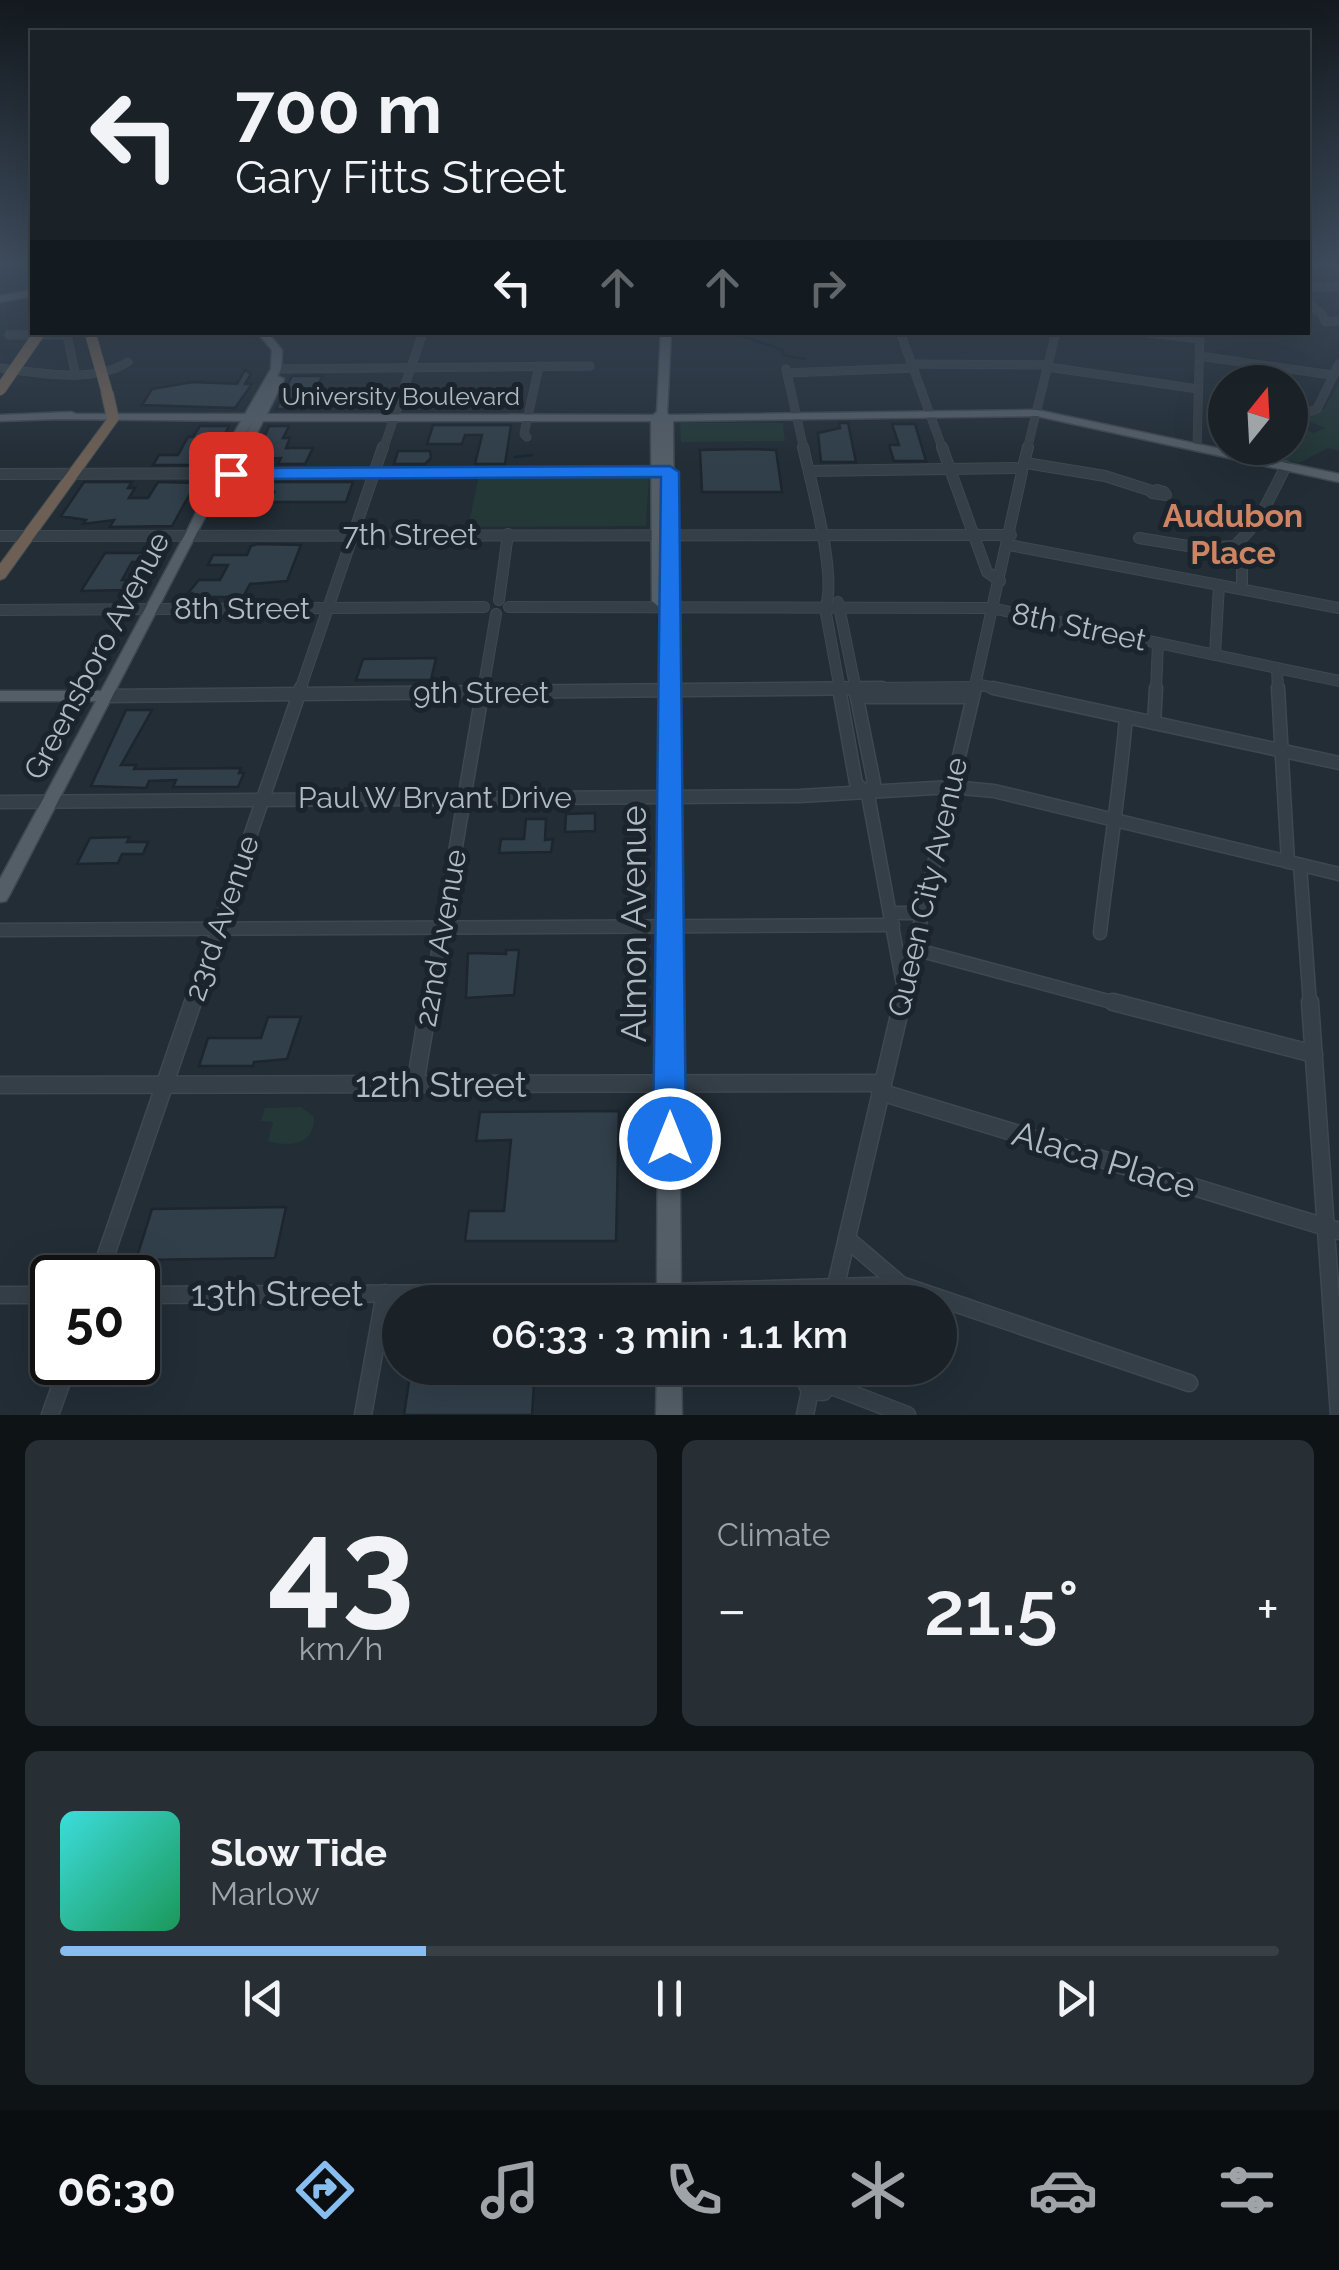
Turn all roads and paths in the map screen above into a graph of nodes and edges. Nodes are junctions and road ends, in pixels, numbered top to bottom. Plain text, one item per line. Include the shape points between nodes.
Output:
1 (8, 335) dead end
2 (37, 335) edge
3 (91, 335) edge
4 (263, 335) edge
5 (273, 335) edge
6 (423, 335) edge
7 (666, 335) edge
8 (901, 335) edge
9 (1055, 335) edge
10 (1200, 336) edge
11 (1199, 356) junction
12 (128, 362) dead end
13 (1339, 364) edge
14 (539, 366) junction
15 (590, 366) dead end
16 (912, 366) junction
17 (1048, 366) junction
18 (410, 368) junction
19 (280, 369) junction
20 (75, 372) junction
21 (1332, 375) junction
22 (30, 377) dead end
23 (1, 378) edge
24 (1198, 390) junction
25 (1308, 412) edge
26 (928, 413) junction
27 (1037, 413) junction
28 (796, 414) junction
29 (530, 415) junction
30 (254, 416) junction
31 (394, 416) junction
32 (662, 416) junction
33 (113, 417) junction
34 (0, 418) edge
35 (527, 437) dead end
36 (1196, 446) junction
37 (1208, 447) edge
38 (1286, 466) joint
39 (1022, 468) junction
40 (949, 470) junction
41 (663, 472) junction
42 (809, 472) junction
43 (75, 473) junction
44 (0, 474) edge
45 (224, 474) junction
46 (374, 474) junction
47 (1339, 478) edge
48 (1152, 491) dead end
49 (972, 532) junction
50 (663, 533) junction
51 (821, 533) junction
52 (508, 534) junction
53 (191, 535) junction
54 (352, 535) junction
55 (0, 536) edge
56 (29, 536) junction
57 (1011, 536) junction
58 (1139, 538) dead end
59 (1232, 548) junction
60 (0, 575) edge
61 (1000, 581) junction
62 (1219, 585) junction
63 (1242, 589) junction
64 (504, 604) junction
65 (829, 604) junction
66 (667, 606) junction
67 (992, 606) junction
68 (484, 607) junction
69 (326, 608) junction
70 (962, 608) junction
71 (1339, 608) edge
72 (0, 610) edge
73 (152, 610) junction
74 (496, 614) junction
75 (988, 622) junction
76 (1158, 643) junction
77 (1215, 655) junction
78 (1277, 668) junction
79 (1339, 680) edge
80 (973, 690) junction
81 (839, 691) junction
82 (856, 691) junction
83 (298, 692) junction
84 (669, 693) junction
85 (483, 694) junction
86 (0, 696) edge
87 (106, 696) junction
88 (1126, 717) junction
89 (1154, 723) junction
90 (1282, 750) junction
91 (1339, 763) edge
92 (951, 787) junction
93 (868, 795) junction
94 (669, 796) junction
95 (465, 798) junction
96 (263, 800) junction
97 (0, 802) edge
98 (52, 802) junction
99 (1115, 820) junction
100 (1294, 864) junction
101 (1339, 874) edge
102 (0, 896) edge
103 (922, 913) junction
104 (892, 919) junction
105 (444, 926) junction
106 (670, 926) junction
107 (218, 928) junction
108 (0, 930) edge
109 (1100, 934) dead end
110 (914, 949) junction
111 (904, 990) junction
112 (1314, 1054) junction
113 (669, 1084) junction
114 (0, 1085) edge
115 (164, 1085) junction
116 (415, 1085) junction
117 (882, 1088) junction
118 (1333, 1229) edge
119 (847, 1238) junction
120 (106, 1255) edge
121 (670, 1285) edge
122 (836, 1285) edge
123 (901, 1285) edge
124 (382, 1293) edge
125 (0, 1295) edge
126 (30, 1295) edge
127 (160, 1295) edge
128 (957, 1303) edge
129 (382, 1310) edge
130 (1188, 1383) dead end
131 (60, 1385) edge
132 (669, 1385) edge
133 (818, 1385) edge
134 (830, 1385) edge
135 (50, 1415) edge
136 (363, 1415) edge
137 (669, 1415) edge
138 (805, 1415) edge
139 (907, 1415) edge
140 (1338, 1415) edge

1 - 20 street via 67,335
2 - 23 highway, bridge
3 - 33 highway, bridge
4 - 19 main road via 277,350
5 - 19 main road via 286,350
6 - 18 street, 23rd Avenue
7 - 32 main road, Almon Avenue
8 - 16 street
9 - 17 street, Queen City Avenue
10 - 11 street
11 - 21 street
11 - 24 street
12 - 20 street via 119,369
13 - 21 street
14 - 15 street
14 - 18 street
14 - 29 street
16 - 17 street
16 - 26 street
16 - 28 street via 786,371
17 - 24 street
17 - 27 street, Queen City Avenue
18 - 19 street
18 - 31 street, 23rd Avenue
19 - 30 main road, Greensboro Avenue
20 - 23 street
21 - 25 street via 1317,409
22 - 23 street
24 - 36 street
26 - 27 main road, University Boulevard
26 - 28 main road, University Boulevard
26 - 40 street
27 - 36 main road, University Boulevard
27 - 39 street, Queen City Avenue
28 - 32 main road, University Boulevard
28 - 42 street
29 - 31 main road, University Boulevard
29 - 32 main road, University Boulevard
29 - 35 street
30 - 31 main road, University Boulevard
30 - 33 main road, University Boulevard
30 - 45 main road, Greensboro Avenue
31 - 46 street, 23rd Avenue
32 - 41 main road, Almon Avenue
33 - 34 main road, University Boulevard
33 - 43 highway
36 - 37 main road, University Boulevard
38 - 47 main road, University Boulevard
38 - 59 street via 1252,535
39 - 40 street
39 - 48 street via 1095,474
39 - 57 street, Queen City Avenue
40 - 42 street
40 - 49 street
41 - 46 street
41 - 50 main road, Almon Avenue
42 - 51 street
43 - 44 street
43 - 45 street
43 - 56 highway
45 - 46 street
45 - 53 main road, Greensboro Avenue
46 - 54 street, 23rd Avenue
49 - 51 street, 7th Street
49 - 57 street, 7th Street
49 - 61 street via 987,572
50 - 51 street, 7th Street
50 - 52 street, 7th Street
50 - 66 main road, Almon Avenue via 659,601
51 - 65 street
52 - 54 street, 7th Street
52 - 64 street
53 - 54 street, 7th Street
53 - 56 street, 7th Street
53 - 73 main road, Greensboro Avenue
54 - 69 street, 23rd Avenue
55 - 56 street, 7th Street
56 - 60 highway
57 - 61 street, Queen City Avenue
57 - 62 street, 7th Street
58 - 59 street
59 - 63 street via 1242,558
61 - 67 street, Queen City Avenue
62 - 63 street, 7th Street
62 - 77 street
63 - 71 street, 7th Street
64 - 66 street, 8th Street
64 - 68 street
64 - 74 street
65 - 66 street, 8th Street
65 - 67 street, 8th Street
65 - 70 street, 8th Street
65 - 81 street
65 - 82 street
66 - 84 main road, Almon Avenue
67 - 70 street, 8th Street
67 - 75 street, Queen City Avenue
67 - 76 street, 8th Street
68 - 69 street, 8th Street
68 - 74 street
69 - 73 street, 8th Street
69 - 83 street, 23rd Avenue
70 - 75 street, 8th Street
72 - 73 street, 8th Street
73 - 87 main road, Greensboro Avenue
74 - 85 street, 22nd Avenue
75 - 80 street, Queen City Avenue
76 - 77 street, 8th Street
76 - 89 street
77 - 78 street, 8th Street
78 - 79 street, 8th Street
78 - 90 street
80 - 82 street, 9th Street via 868,696
80 - 88 street, 9th Street
80 - 92 street, Queen City Avenue
81 - 82 street, 9th Street
81 - 84 street, 9th Street
81 - 93 street via 856,785
82 - 93 street via 874,783
83 - 85 street, 9th Street
83 - 87 street, 9th Street
83 - 96 street, 23rd Avenue
84 - 85 street, 9th Street
84 - 94 main road, Almon Avenue
85 - 95 street, 22nd Avenue
86 - 87 main road
87 - 98 main road, Greensboro Avenue
88 - 89 street, 9th Street
88 - 99 street
89 - 90 street, 9th Street
90 - 91 street, 9th Street
90 - 100 street
92 - 93 street, Paul W Bryant Drive
92 - 99 street, Paul W Bryant Drive via 994,790
92 - 103 street, Queen City Avenue
93 - 94 street, Paul W Bryant Drive
93 - 104 street
94 - 95 street, Paul W Bryant Drive
94 - 106 main road, Almon Avenue
95 - 96 street, Paul W Bryant Drive
95 - 105 street, 22nd Avenue
96 - 98 street, Paul W Bryant Drive
96 - 107 street, 23rd Avenue
97 - 98 street, Paul W Bryant Drive
98 - 102 main road, Greensboro Avenue
99 - 100 street, Paul W Bryant Drive
99 - 109 street
100 - 101 street, Paul W Bryant Drive
100 - 112 street
103 - 104 street
103 - 110 street, Queen City Avenue
104 - 106 street
104 - 111 street
105 - 106 street
105 - 107 street
105 - 116 street, 22nd Avenue
106 - 113 main road, Almon Avenue
107 - 108 street
107 - 115 street, 23rd Avenue
110 - 111 street, Queen City Avenue
110 - 112 street
111 - 117 street, Queen City Avenue
112 - 118 street
113 - 116 street, 12th Street
113 - 117 street, 12th Street
113 - 121 main road, Almon Avenue
114 - 115 street, 12th Street
115 - 116 street, 12th Street
115 - 120 street, 23rd Avenue
117 - 118 street, Alaca Place
117 - 119 street, Queen City Avenue
118 - 140 street
119 - 122 street, Queen City Avenue
119 - 123 street
124 - 127 street, 13th Street
125 - 126 street
128 - 130 street
129 - 136 street
131 - 135 street
132 - 137 main road
133 - 138 street
134 - 139 street

